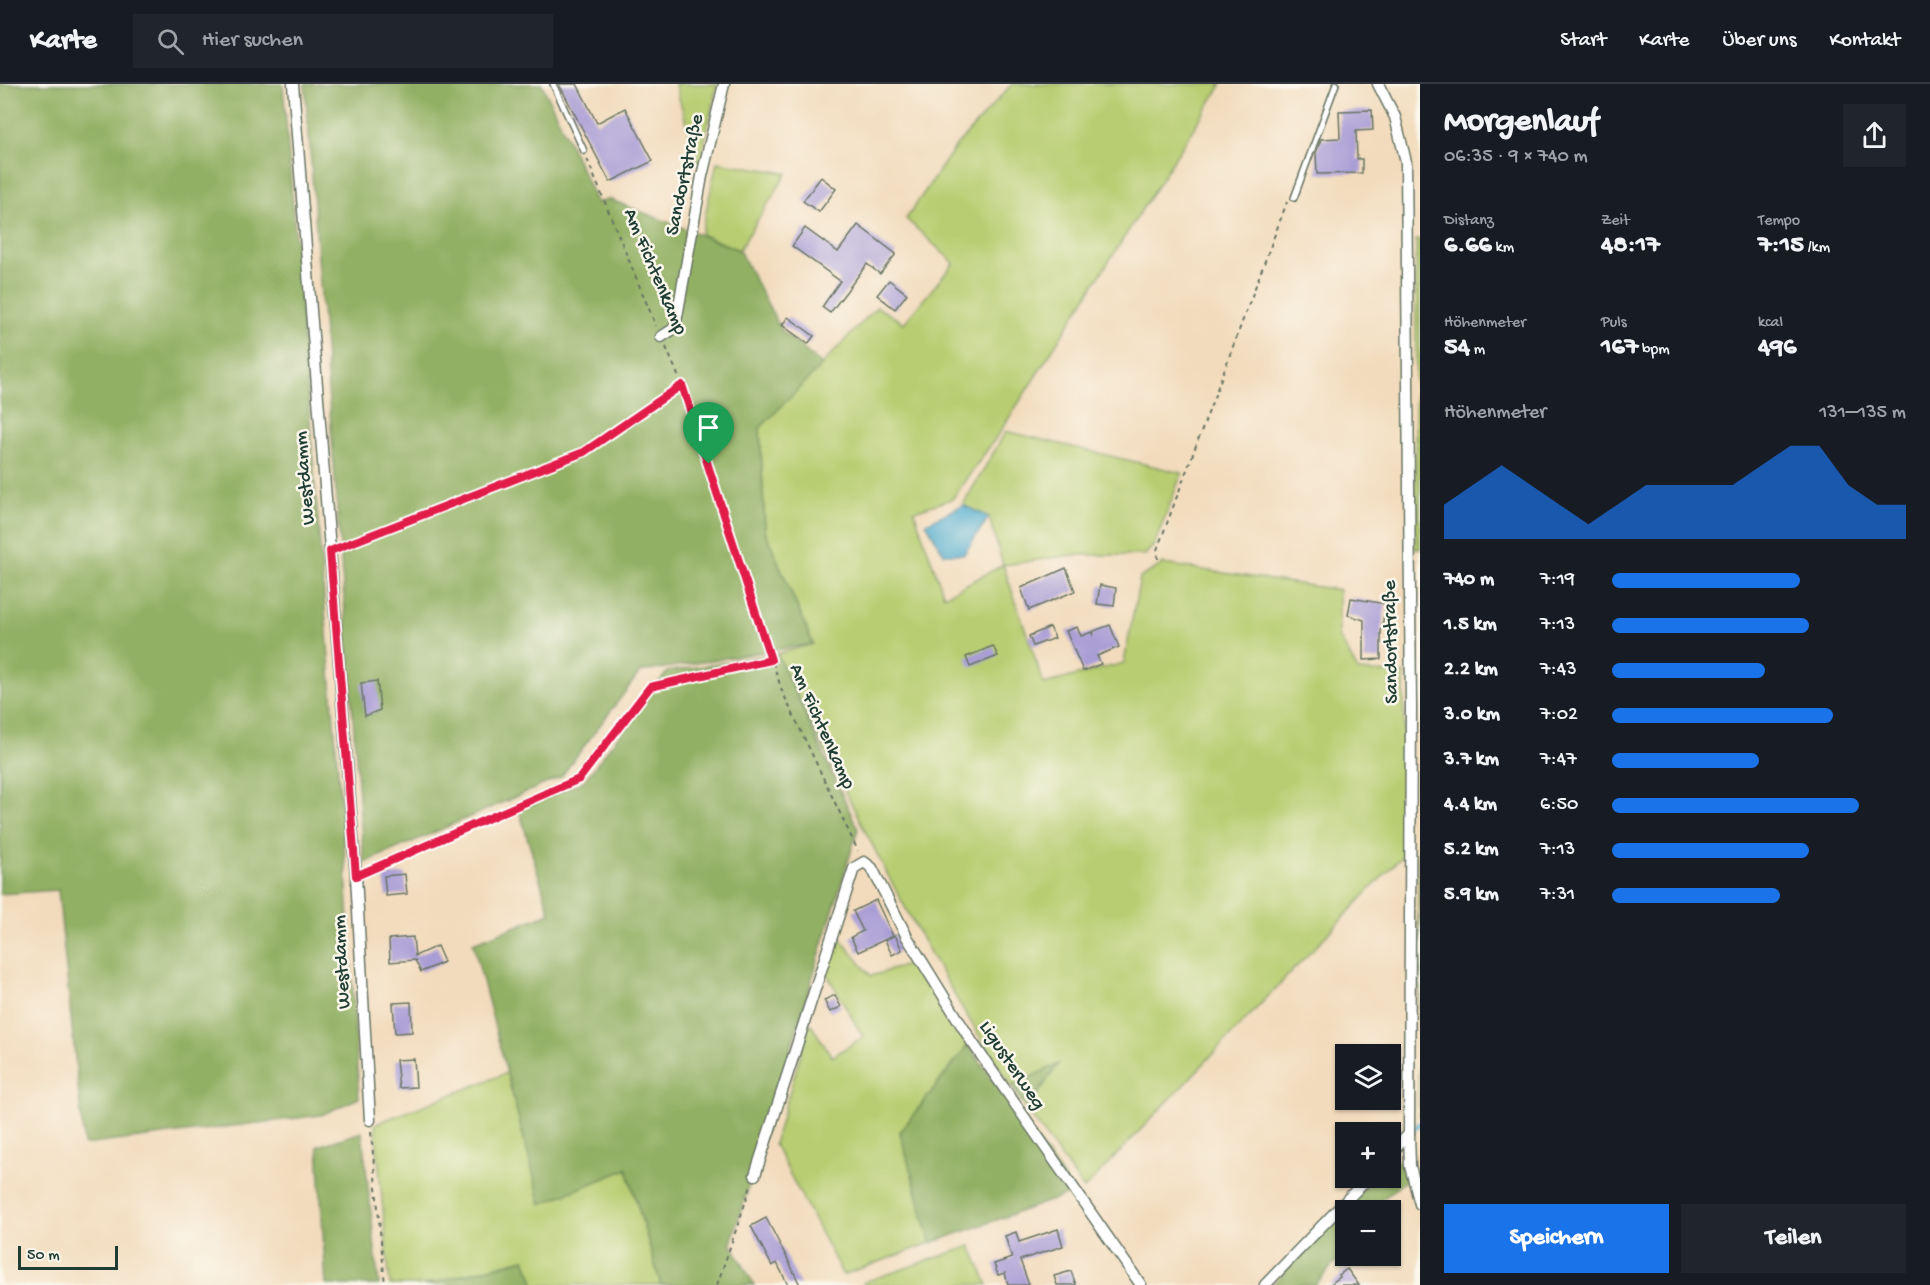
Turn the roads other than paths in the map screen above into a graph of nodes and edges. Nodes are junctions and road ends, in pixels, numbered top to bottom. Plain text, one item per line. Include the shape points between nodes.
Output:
1 (293, 84) edge
2 (553, 84) edge
3 (723, 84) edge
4 (1336, 84) edge
5 (1378, 84) edge
6 (584, 151) road end
7 (1294, 198) road end
8 (661, 337) road end
9 (370, 1120) road end
10 (1409, 1134) junction
11 (1401, 1142) edge
12 (755, 1175) road end
13 (1358, 1188) edge
14 (1420, 1204) edge
15 (1141, 1285) edge
16 (1265, 1285) edge

1 - 9 street, Westdamm via 356,876
2 - 6 lane
3 - 8 street, Sandortstraße via 675,328
4 - 7 lane
5 - 10 street, Sandortstraße via 1395,117 1406,162 1411,706
10 - 11 street
10 - 14 street, Sandortstraße via 1410,1166
12 - 15 street, Ligusterweg via 854,868 864,862 872,868 908,937 972,1042
13 - 16 street

